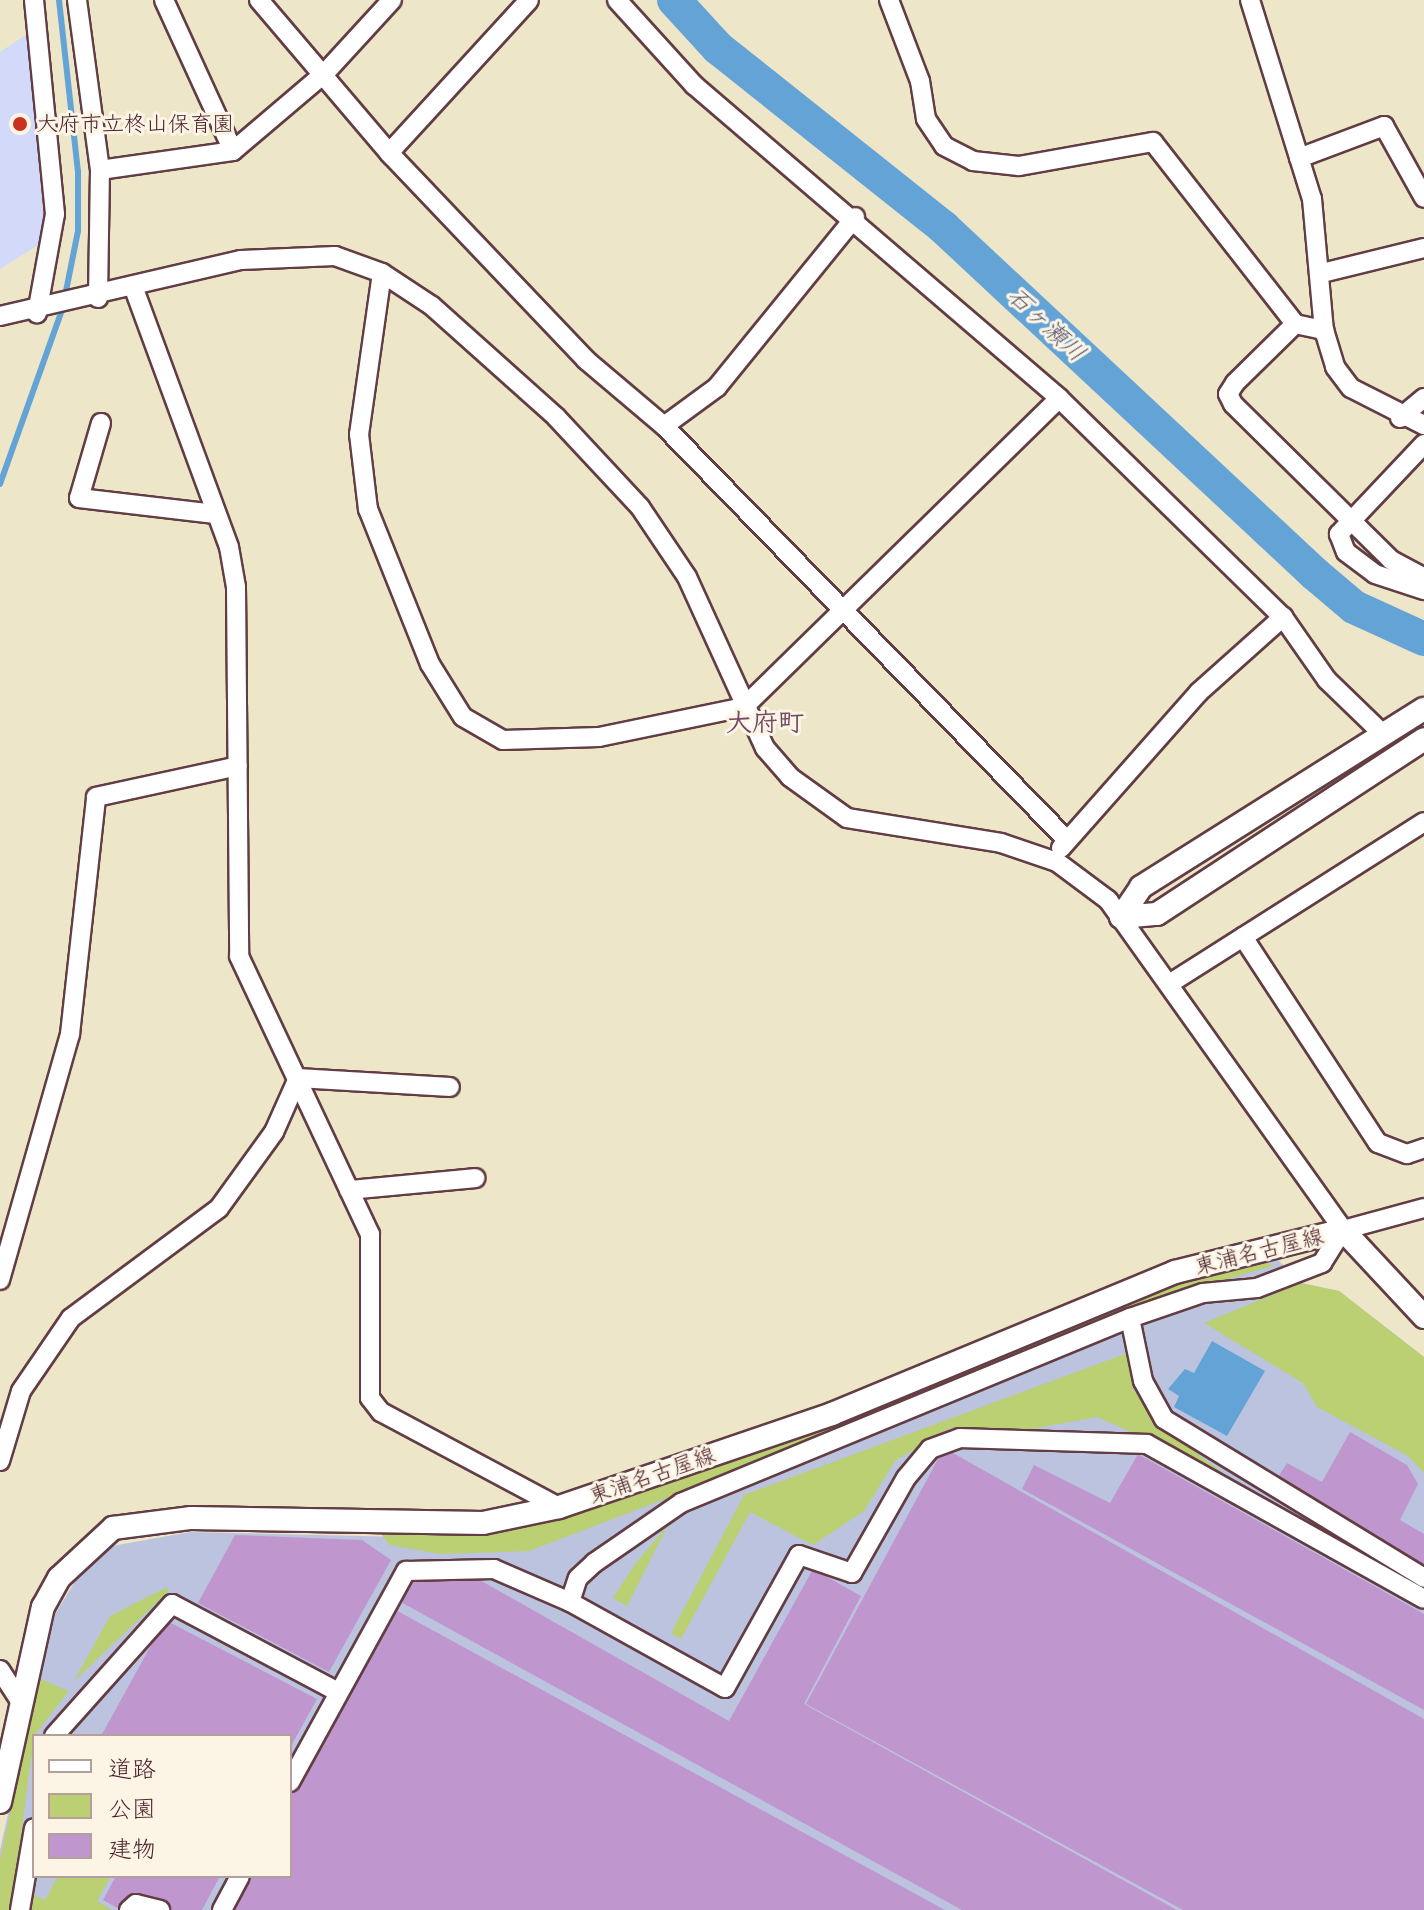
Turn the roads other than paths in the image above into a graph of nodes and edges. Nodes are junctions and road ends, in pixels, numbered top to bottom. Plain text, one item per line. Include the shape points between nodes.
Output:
1 (34, 0) edge
2 (77, 0) edge
3 (164, 0) edge
4 (259, 0) edge
5 (392, 0) edge
6 (529, 0) edge
7 (617, 0) edge
8 (889, 0) edge
9 (1254, 1) edge
10 (325, 73) junction
11 (233, 151) junction
12 (389, 153) junction
13 (1299, 158) junction
14 (100, 170) junction
15 (1424, 198) edge
16 (855, 217) junction
17 (1424, 248) edge
18 (382, 273) junction
19 (1322, 273) junction
20 (133, 286) junction
21 (98, 298) junction
22 (42, 311) junction
23 (0, 316) edge
24 (1295, 324) junction
25 (1324, 330) junction
26 (1059, 398) junction
27 (1424, 398) edge
28 (1400, 418) junction
29 (101, 423) dead end
30 (1424, 425) edge
31 (664, 426) junction
32 (1424, 444) edge
33 (215, 514) junction
34 (1350, 520) junction
35 (1423, 583) edge
36 (846, 612) junction
37 (1283, 617) junction
38 (744, 707) junction
39 (1424, 709) edge
40 (1383, 734) junction
41 (1424, 739) edge
42 (238, 766) junction
43 (1424, 822) edge
44 (1065, 838) junction
45 (1057, 862) junction
46 (1121, 917) junction
47 (1243, 937) junction
48 (1169, 984) junction
49 (298, 1078) junction
50 (450, 1087) dead end
51 (1424, 1148) edge
52 (475, 1178) dead end
53 (349, 1190) junction
54 (1424, 1208) edge
55 (1343, 1230) junction
56 (0, 1280) edge
57 (1424, 1317) edge
58 (1130, 1318) junction
59 (0, 1461) edge
60 (1263, 1486) junction
61 (559, 1507) junction
62 (1297, 1529) junction
63 (1424, 1578) edge
64 (1424, 1599) edge
65 (570, 1602) junction
66 (0, 1670) edge
67 (338, 1692) junction
68 (20, 1701) junction
69 (56, 1734) edge
70 (292, 1778) edge
71 (0, 1802) edge
72 (32, 1840) edge
73 (239, 1878) edge
74 (20, 1910) edge
75 (129, 1910) edge
76 (160, 1910) edge
77 (222, 1910) edge

1 - 22 street via 55,214
2 - 14 street
3 - 11 street
4 - 10 street
5 - 10 street
6 - 12 street
7 - 16 street via 694,85
8 - 24 street via 920,81 926,119 944,146 973,161 1019,166 1153,142
9 - 13 street
10 - 11 street
10 - 12 street
11 - 14 street
12 - 31 street via 586,360
13 - 15 street via 1384,126
13 - 19 street
14 - 21 street
16 - 26 street
16 - 31 street via 717,387
17 - 19 street
18 - 20 street via 335,256 284,256
18 - 38 street via 545,407 640,507 687,577
18 - 38 street via 359,434 368,509 430,664 463,717 484,734 539,743
19 - 25 street
20 - 21 street
20 - 33 street
21 - 22 street
22 - 23 street
24 - 25 street
24 - 34 street via 1228,394
25 - 28 street via 1335,367 1351,388
26 - 36 street
26 - 37 street
27 - 28 street
28 - 30 street
29 - 33 street via 79,498
31 - 36 street
32 - 34 street
33 - 42 street via 236,587
34 - 35 street
36 - 38 street
36 - 44 street
37 - 40 street via 1327,680
37 - 44 street via 1199,692
38 - 45 street via 790,777 847,818 1001,843
39 - 40 main road
40 - 46 main road via 1141,887
41 - 46 main road via 1157,914
42 - 49 street via 239,956
42 - 56 street via 96,797 70,1034
43 - 47 street
44 - 45 street
45 - 46 street
46 - 48 street
47 - 48 street
47 - 51 street via 1378,1143 1407,1154
48 - 55 street
49 - 50 street
49 - 53 street
49 - 59 street via 274,1132 219,1208 71,1318 21,1391
52 - 53 street
53 - 61 street via 370,1234 370,1398 381,1412
54 - 55 street
55 - 57 main road, 東浦名古屋線
55 - 58 street via 1322,1263 1257,1288 1203,1293
55 - 61 main road, 東浦名古屋線 via 1175,1272 832,1414
58 - 60 street via 1143,1381 1164,1419
58 - 65 street via 681,1503 594,1563 578,1578
60 - 62 street
60 - 63 street
61 - 68 main road, 東浦名古屋線 via 483,1523 204,1518 113,1528 59,1578 43,1607
62 - 64 street
62 - 65 street via 1147,1444 960,1438 930,1449 906,1478 852,1573 799,1555 725,1688
65 - 67 street via 494,1569 406,1571
66 - 68 street
67 - 69 street via 172,1604
67 - 70 street
68 - 71 main road, 東浦名古屋線
72 - 74 street
73 - 77 street
75 - 76 street via 136,1904

